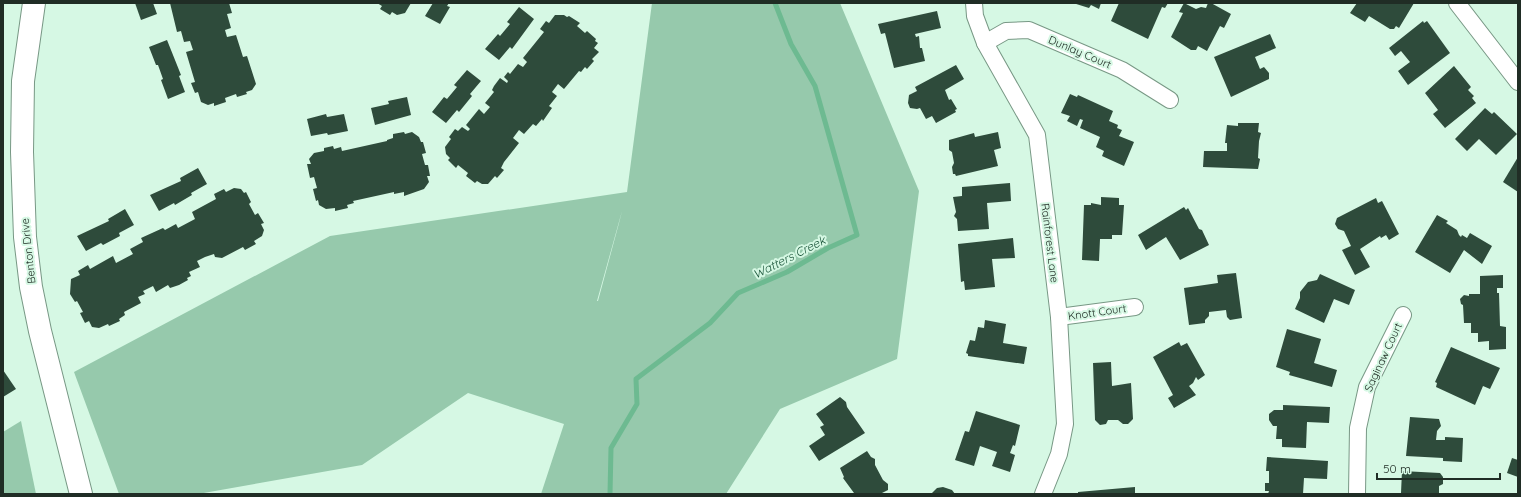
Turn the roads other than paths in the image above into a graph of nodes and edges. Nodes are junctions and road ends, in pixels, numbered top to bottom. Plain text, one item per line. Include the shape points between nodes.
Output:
1 (34, 3) edge
2 (974, 3) edge
3 (1457, 3) edge
4 (985, 43) junction
5 (1518, 82) edge
6 (1170, 100) dead end
7 (1135, 307) dead end
8 (1403, 315) dead end
9 (1059, 317) junction
10 (81, 494) edge
11 (1043, 494) edge
12 (1357, 494) edge

1 - 10 street, Benton Drive via 23,81 25,237 40,331
2 - 4 street, Rainforest Lane via 975,16
3 - 5 street
4 - 6 street, Dunlay Court via 1006,31 1029,30 1122,70
4 - 9 street, Rainforest Lane via 1037,136
7 - 9 street, Knott Court
8 - 12 street, Saginaw Court via 1367,386 1358,428
9 - 11 street, Rainforest Lane via 1065,424 1059,454

